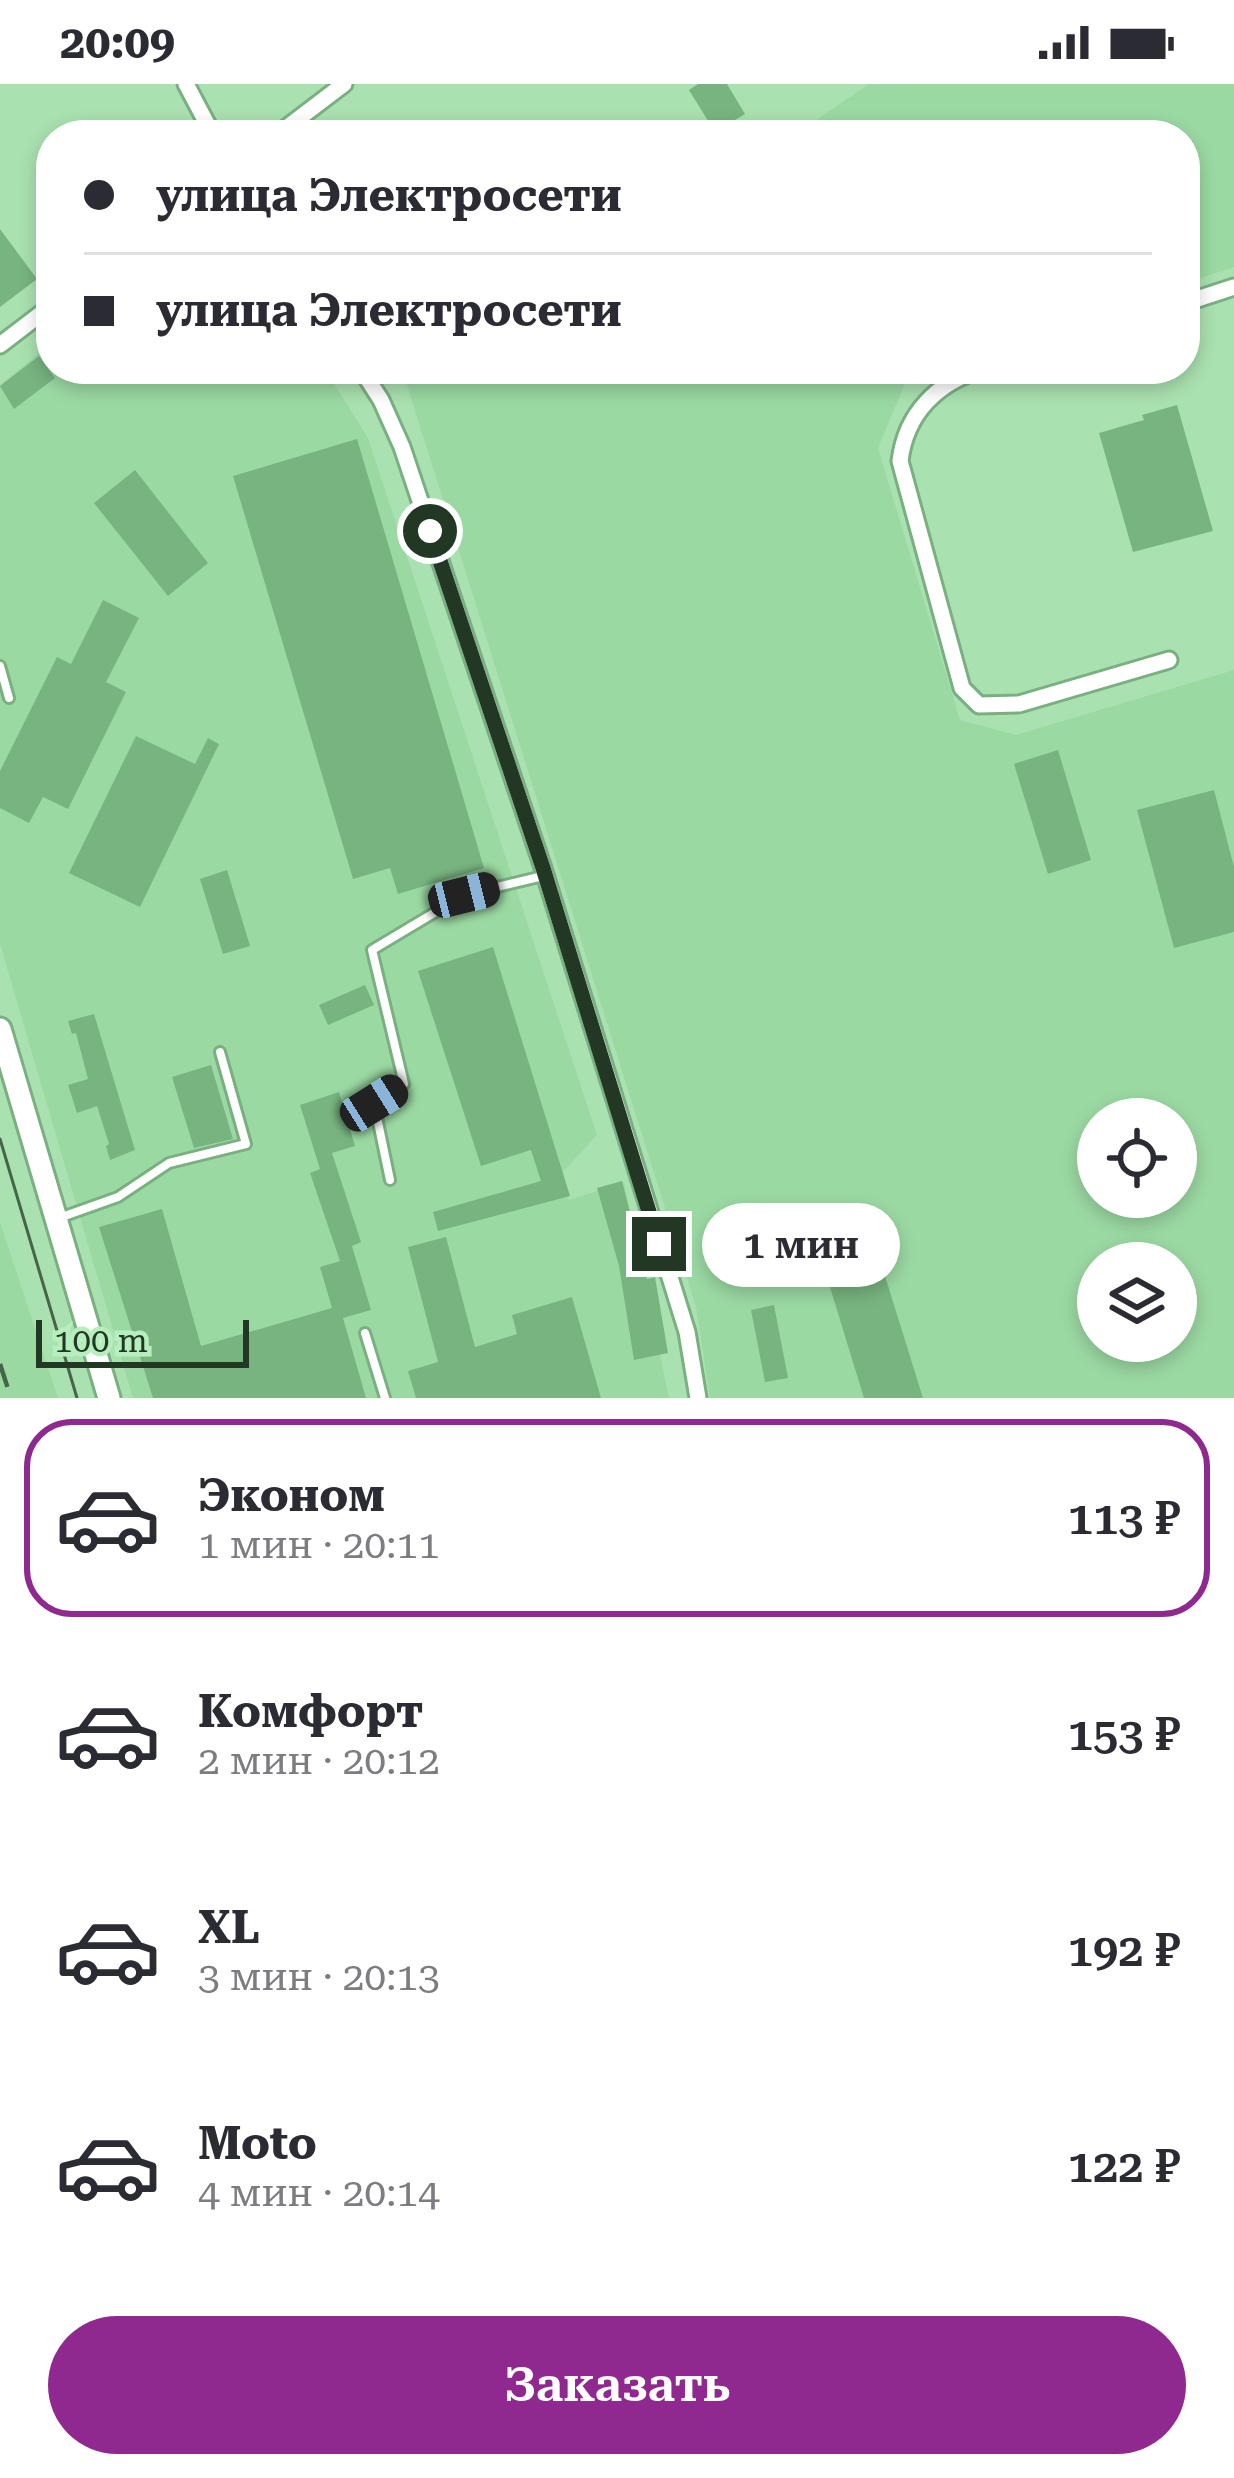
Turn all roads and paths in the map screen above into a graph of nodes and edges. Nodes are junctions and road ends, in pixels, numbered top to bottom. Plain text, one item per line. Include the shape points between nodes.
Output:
1 (186, 84) edge
2 (344, 84) edge
3 (205, 120) edge
4 (297, 120) edge
5 (1234, 287) edge
6 (1200, 298) edge
7 (36, 317) edge
8 (0, 345) edge
9 (371, 384) edge
10 (945, 384) edge
11 (1169, 660) dead end
12 (0, 667) edge
13 (9, 698) dead end
14 (545, 875) junction
15 (0, 1029) edge
16 (220, 1052) dead end
17 (390, 1180) dead end
18 (57, 1219) junction
19 (365, 1333) dead end
20 (109, 1398) edge
21 (385, 1398) edge
22 (698, 1398) edge

1 - 3 street
2 - 4 street
5 - 6 street
7 - 8 street
9 - 14 street via 402,447
10 - 11 street via 924,404 900,461 962,688 979,705 1019,704
12 - 13 lane
14 - 17 lane via 464,895 371,950 404,1084 374,1103
14 - 22 street via 687,1332
15 - 18 main road
16 - 18 lane via 246,1144 169,1162 118,1198
18 - 20 main road
19 - 21 lane

